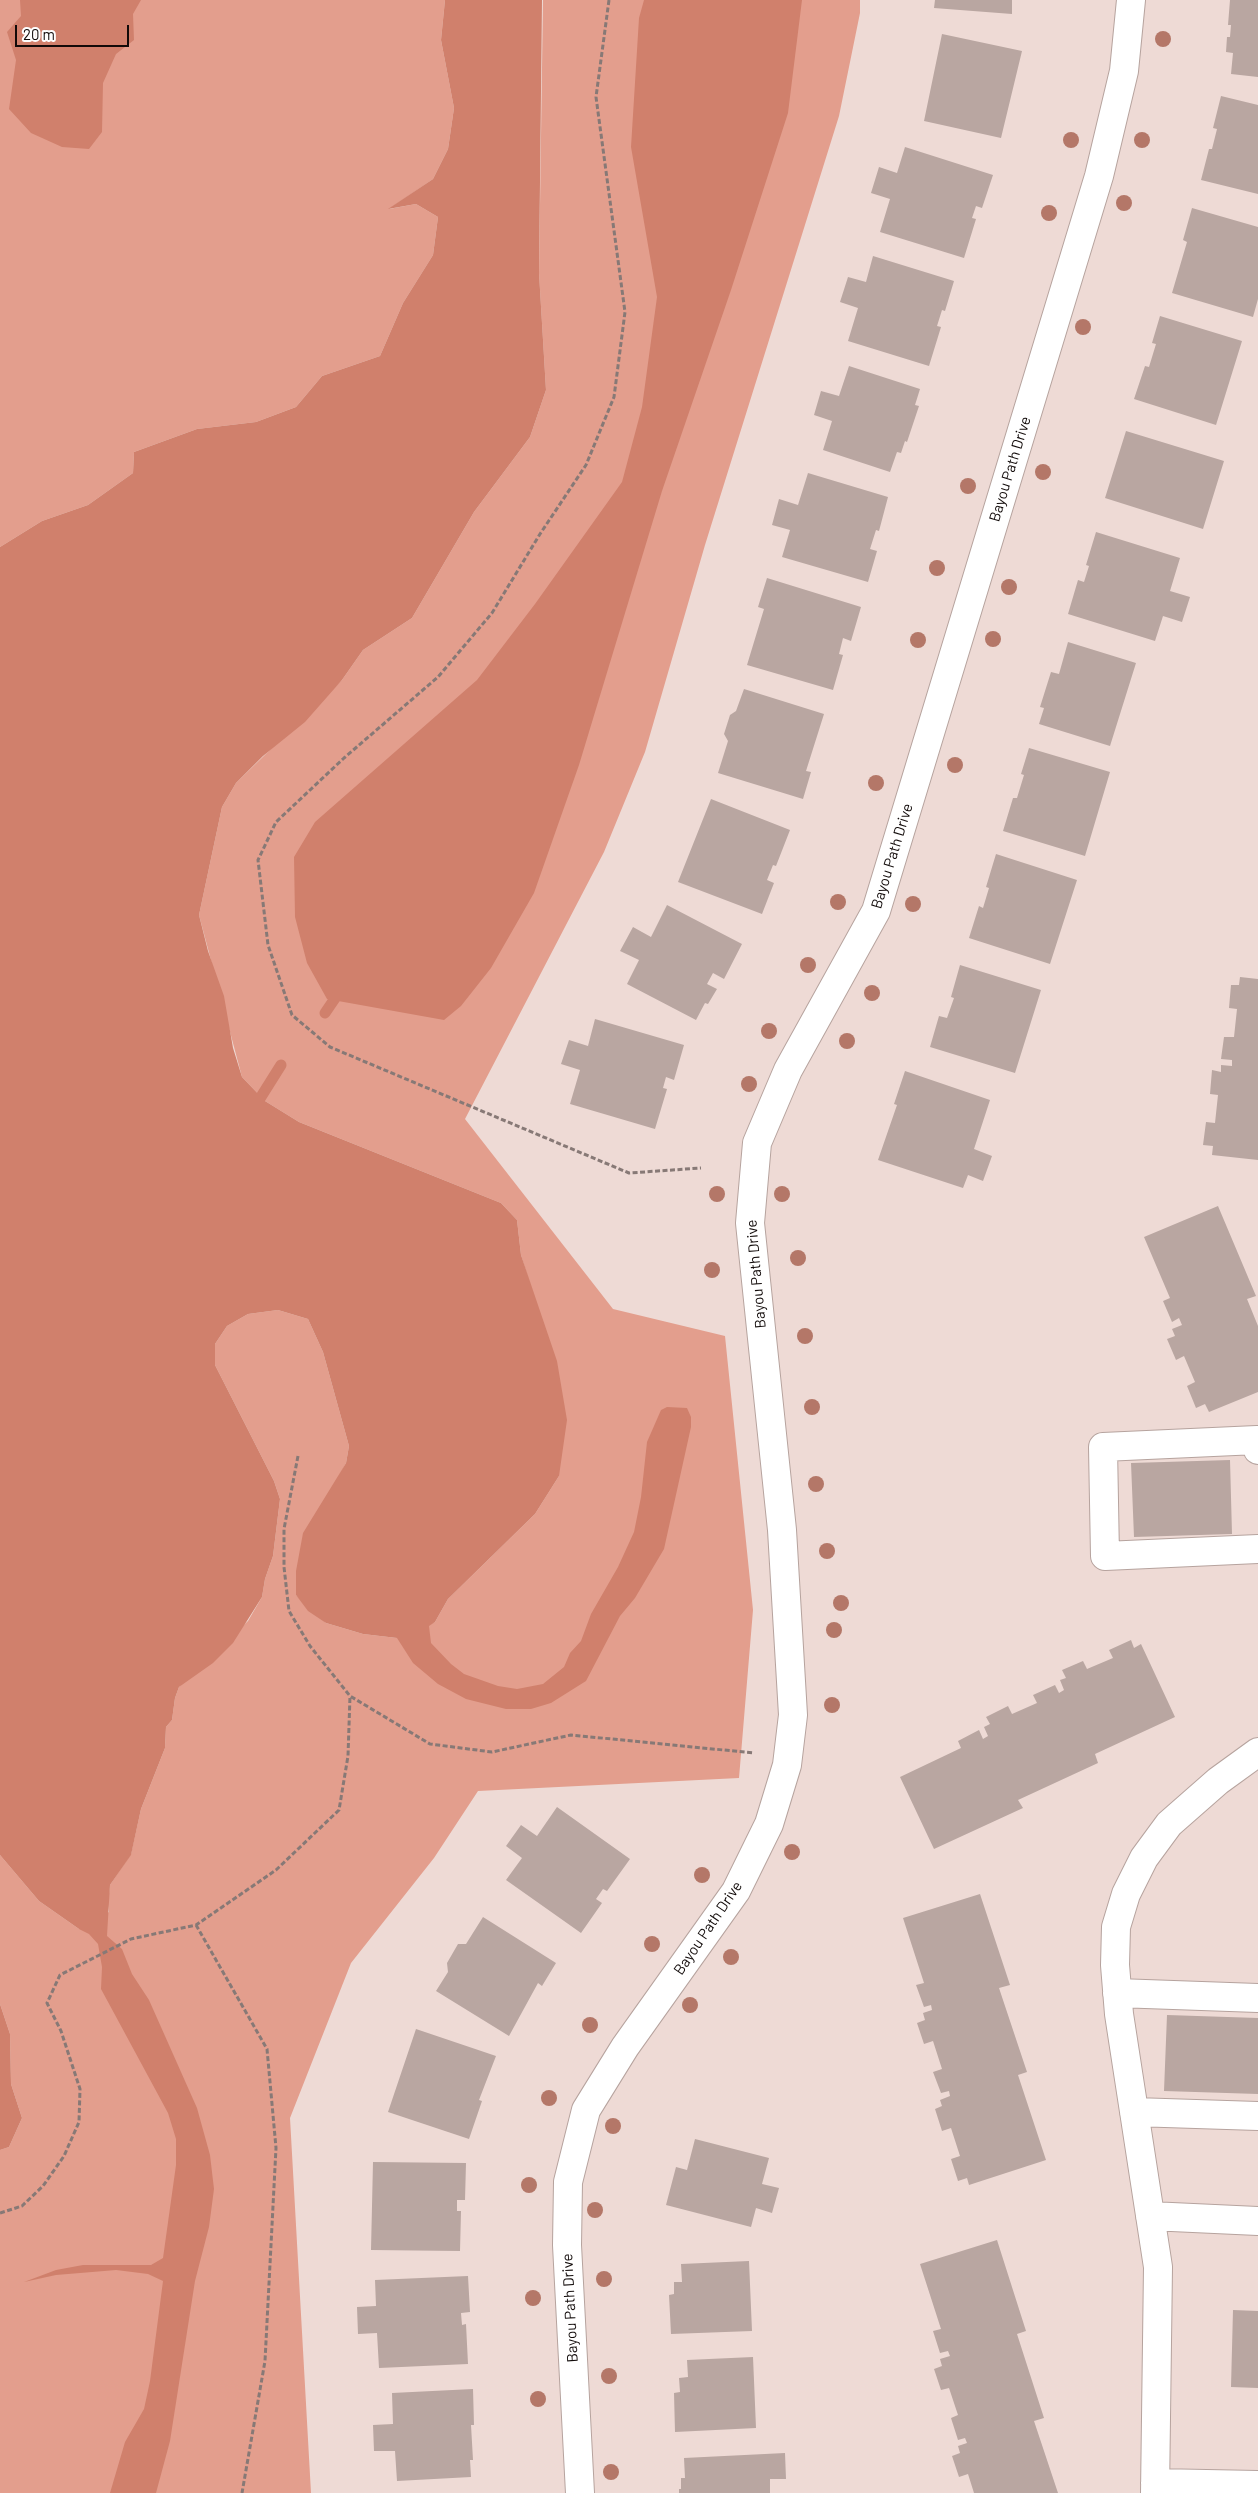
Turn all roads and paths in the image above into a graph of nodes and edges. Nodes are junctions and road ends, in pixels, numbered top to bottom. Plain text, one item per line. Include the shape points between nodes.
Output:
1 (609, 0) edge
2 (1131, 0) edge
3 (701, 1168) dead end
4 (1258, 1450) edge
5 (298, 1456) dead end
6 (1258, 1549) edge
7 (350, 1696) junction
8 (1258, 1752) edge
9 (756, 1753) dead end
10 (196, 1926) junction
11 (1117, 1993) junction
12 (1258, 1998) edge
13 (1134, 2112) junction
14 (1258, 2116) edge
15 (0, 2213) edge
16 (1150, 2216) junction
17 (1258, 2221) edge
18 (1258, 2485) edge
19 (1155, 2488) edge
20 (242, 2493) edge
21 (580, 2493) edge

1 - 3 path via 596,98 625,312 614,397 586,465 492,613 438,677 276,822 258,860 268,945 292,1015 330,1047 629,1173
2 - 21 street, Bayou Path Drive via 1124,71 1099,176 876,911 788,1070 757,1143 750,1224 782,1530 793,1715 787,1765 769,1824 736,1891 625,2047 586,2110 568,2182 567,2245
4 - 6 street via 1258,1440 1103,1447 1105,1556
5 - 7 path via 284,1529 289,1611 310,1646
7 - 9 path via 430,1744 492,1752 571,1735
7 - 10 path via 348,1756 340,1810 276,1870
8 - 11 street via 1218,1781 1169,1824 1144,1858 1126,1894 1116,1927
10 - 15 path via 131,1939 60,1975 47,2003 61,2030 80,2089 79,2122 64,2156 43,2186 22,2206
10 - 20 path via 268,2049 276,2148 265,2361
11 - 12 street
11 - 13 street
13 - 14 street
13 - 16 street
16 - 17 street
16 - 19 street via 1158,2267
18 - 19 street

